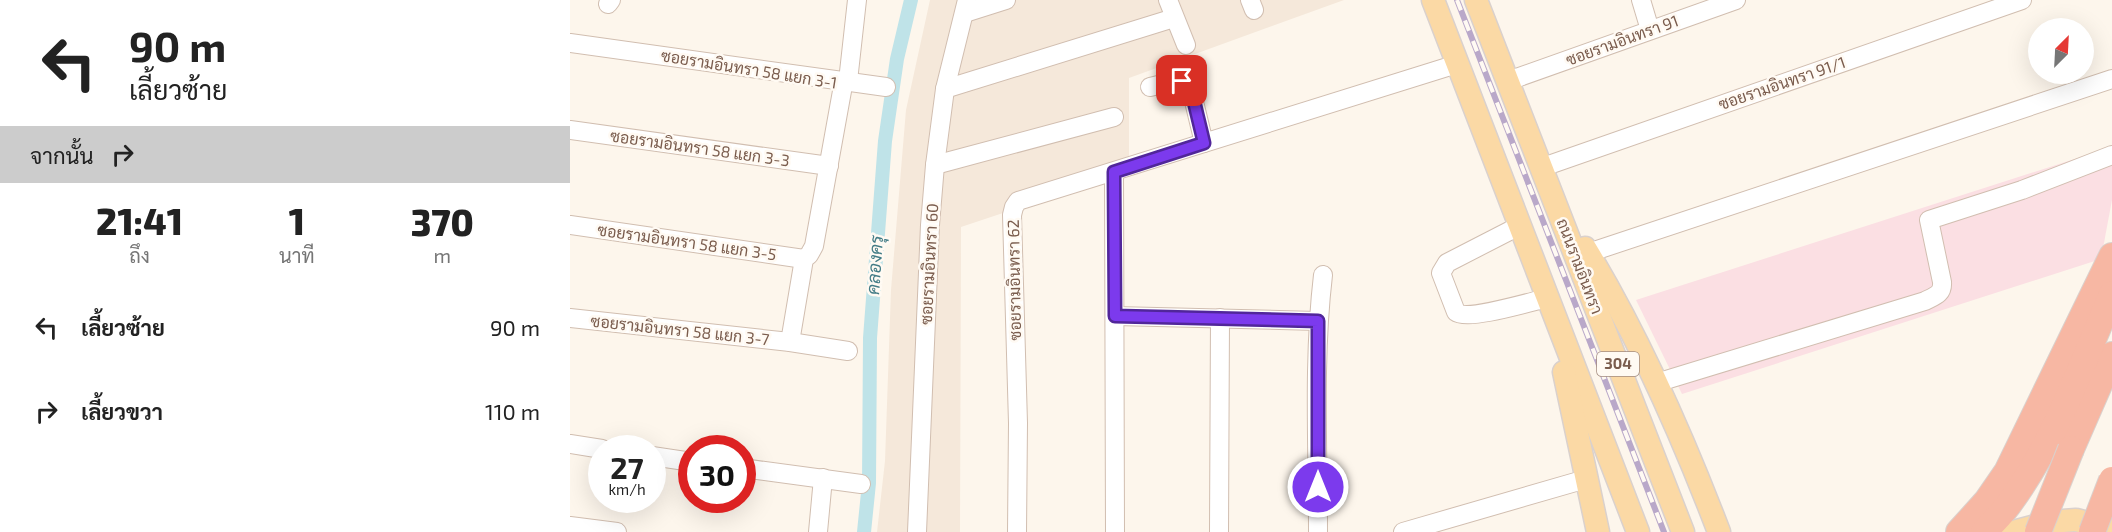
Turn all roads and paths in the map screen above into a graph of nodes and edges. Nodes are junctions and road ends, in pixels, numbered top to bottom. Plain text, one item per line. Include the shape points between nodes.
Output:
1 (857, 0) edge
2 (1006, 0) edge
3 (1168, 0) edge
4 (1433, 0) edge
5 (1476, 0) edge
6 (1641, 0) edge
7 (1736, 0) edge
8 (2022, 0) edge
9 (966, 6) edge
10 (1174, 18) junction
11 (1650, 30) junction
12 (570, 43) edge
13 (1186, 45) dead end
14 (1458, 64) junction
15 (2112, 79) edge
16 (846, 81) junction
17 (1508, 81) junction
18 (886, 87) dead end
19 (1150, 87) dead end
20 (945, 89) junction
21 (1114, 117) dead end
22 (570, 130) edge
23 (1204, 143) junction
24 (2112, 155) edge
25 (935, 165) junction
26 (830, 166) junction
27 (1542, 168) junction
28 (1114, 172) junction
29 (1553, 196) junction
30 (570, 225) edge
31 (1519, 226) junction
32 (1588, 253) junction
33 (2112, 255) edge
34 (804, 259) junction
35 (1323, 276) dead end
36 (2112, 294) edge
37 (1551, 309) junction
38 (1115, 316) junction
39 (570, 318) edge
40 (1220, 318) junction
41 (1318, 321) junction
42 (790, 342) junction
43 (848, 351) dead end
44 (2112, 355) edge
45 (1656, 383) junction
46 (570, 444) edge
47 (588, 447) edge
48 (756, 470) edge
49 (823, 478) junction
50 (1586, 479) junction
51 (2112, 480) edge
52 (861, 484) dead end
53 (1709, 505) junction
54 (570, 526) edge
55 (2104, 528) edge
56 (617, 532) edge
57 (818, 532) edge
58 (917, 532) edge
59 (1017, 532) edge
60 (1115, 532) edge
61 (1219, 532) edge
62 (1318, 532) edge
63 (1403, 532) edge
64 (1598, 532) edge
65 (1638, 532) edge
66 (1683, 532) edge
67 (1719, 532) edge
68 (1724, 532) edge
69 (1959, 532) edge
70 (1984, 532) edge
71 (2013, 532) edge
72 (2037, 532) edge

1 - 16 street
2 - 9 street
3 - 10 street
4 - 14 main road, 304
5 - 17 main road, ถนนรามอินทรา / 304
6 - 11 street
7 - 11 street, ซอยรามอินทรา 91
8 - 27 street, ซอยรามอินทรา 91/1
9 - 20 street, ซอยรามอินทรา 60
10 - 13 street
10 - 20 street
11 - 17 street, ซอยรามอินทรา 91
12 - 16 street, ซอยรามอินทรา 58 แยก 3-1
14 - 23 street, ซอยรามอินทรา 62
14 - 31 main road, 304
15 - 32 street
16 - 18 street
16 - 26 street, ซอยรามอินทรา 58 แยก 3-1
17 - 27 main road, ถนนรามอินทรา / 304
19 - 23 street via 1179,80 1190,85
20 - 25 street, ซอยรามอินทรา 60
21 - 25 street
22 - 26 street, ซอยรามอินทรา 58 แยก 3-3
23 - 28 street, ซอยรามอินทรา 62
24 - 45 street via 1929,220 1942,282 1939,294 1932,298
25 - 58 street, ซอยรามอินทรา 60
26 - 34 street, ซอยรามอินทรา 58 แยก 3-1 via 814,246
27 - 29 main road, ถนนรามอินทรา / 304
28 - 38 street
28 - 59 street, ซอยรามอินทรา 62 via 1018,201 1014,207
29 - 32 main road
29 - 66 main road, ถนนรามอินทรา / 304
30 - 34 street, ซอยรามอินทรา 58 แยก 3-5
31 - 37 main road, 304
31 - 37 street via 1444,266 1441,273 1456,312 1463,316
32 - 45 main road
33 - 69 highway via 2007,472
34 - 42 street, ซอยรามอินทรา 58 แยก 3-1
35 - 41 street
36 - 70 highway via 2051,434 2010,503
37 - 50 main road
37 - 65 main road, 304
38 - 40 street
38 - 60 street
39 - 42 street, ซอยรามอินทรา 58 แยก 3-7
40 - 41 street
40 - 61 street
41 - 62 street
42 - 43 street, ซอยรามอินทรา 58 แยก 3-7
44 - 72 highway, bridge
45 - 53 main road
46 - 47 street
48 - 49 street
49 - 52 street
49 - 57 street
50 - 63 street
50 - 64 main road
51 - 55 highway, bridge
53 - 67 main road
53 - 68 main road
54 - 56 street
55 - 71 main road via 2076,520

